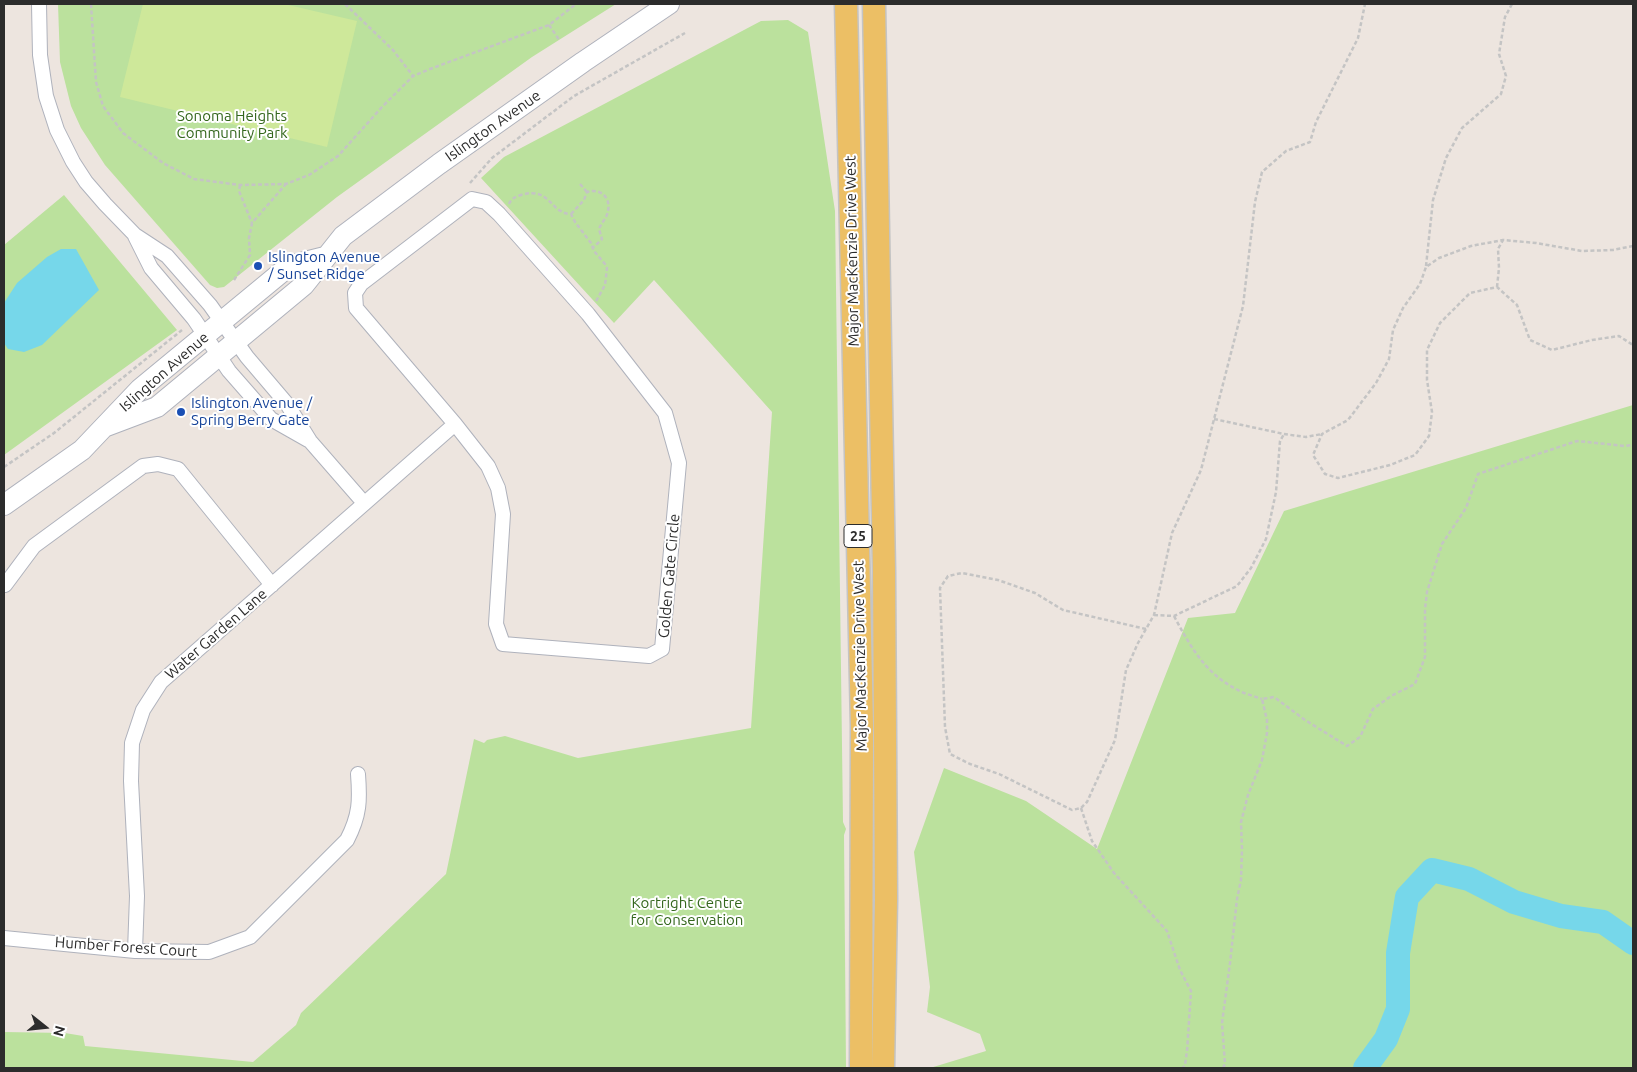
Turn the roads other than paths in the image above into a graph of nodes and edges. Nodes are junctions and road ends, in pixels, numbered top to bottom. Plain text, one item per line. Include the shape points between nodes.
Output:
1 (39, 4) edge
2 (670, 4) edge
3 (846, 4) edge
4 (874, 4) edge
5 (135, 235) junction
6 (325, 258) junction
7 (222, 322) junction
8 (205, 336) junction
9 (236, 341) junction
10 (219, 356) junction
11 (455, 424) junction
12 (104, 427) junction
13 (310, 441) junction
14 (364, 502) junction
15 (4, 505) edge
16 (4, 585) edge
17 (272, 585) junction
18 (358, 774) dead end
19 (4, 938) edge
20 (136, 951) junction
21 (861, 1068) edge
22 (883, 1068) edge

1 - 5 street via 42,74 57,130 86,182
2 - 6 main road, Islington Avenue via 439,164 343,236
3 - 21 main road, Major MacKenzie Drive West / 25 via 862,717
4 - 22 main road, Major MacKenzie Drive West / 25 via 884,571 886,900
5 - 7 street via 167,256
5 - 8 street via 151,268
6 - 7 main road, Islington Avenue via 289,266
6 - 9 main road, Islington Avenue via 304,285
7 - 8 main road, Islington Avenue
7 - 9 street
8 - 10 street
8 - 12 main road, Islington Avenue via 140,389
9 - 10 main road, Islington Avenue
9 - 13 street via 287,404
10 - 12 main road, Islington Avenue via 157,407
10 - 13 street via 271,419
11 - 11 street, Golden Gate Circle via 356,308 355,293 361,284 472,199 486,202 499,214 588,314 665,413 680,463 662,649 648,656 502,644 496,624 503,514 498,488 488,466
11 - 14 street, Water Garden Lane
12 - 15 main road, Islington Avenue via 82,450
13 - 14 street
14 - 17 street, Water Garden Lane
16 - 17 street via 34,546 143,466 158,464 178,469
17 - 20 street, Water Garden Lane via 161,682 143,710 132,743
18 - 20 street, Humber Forest Court via 359,812 348,840 250,937 209,952
19 - 20 street, Humber Forest Court

